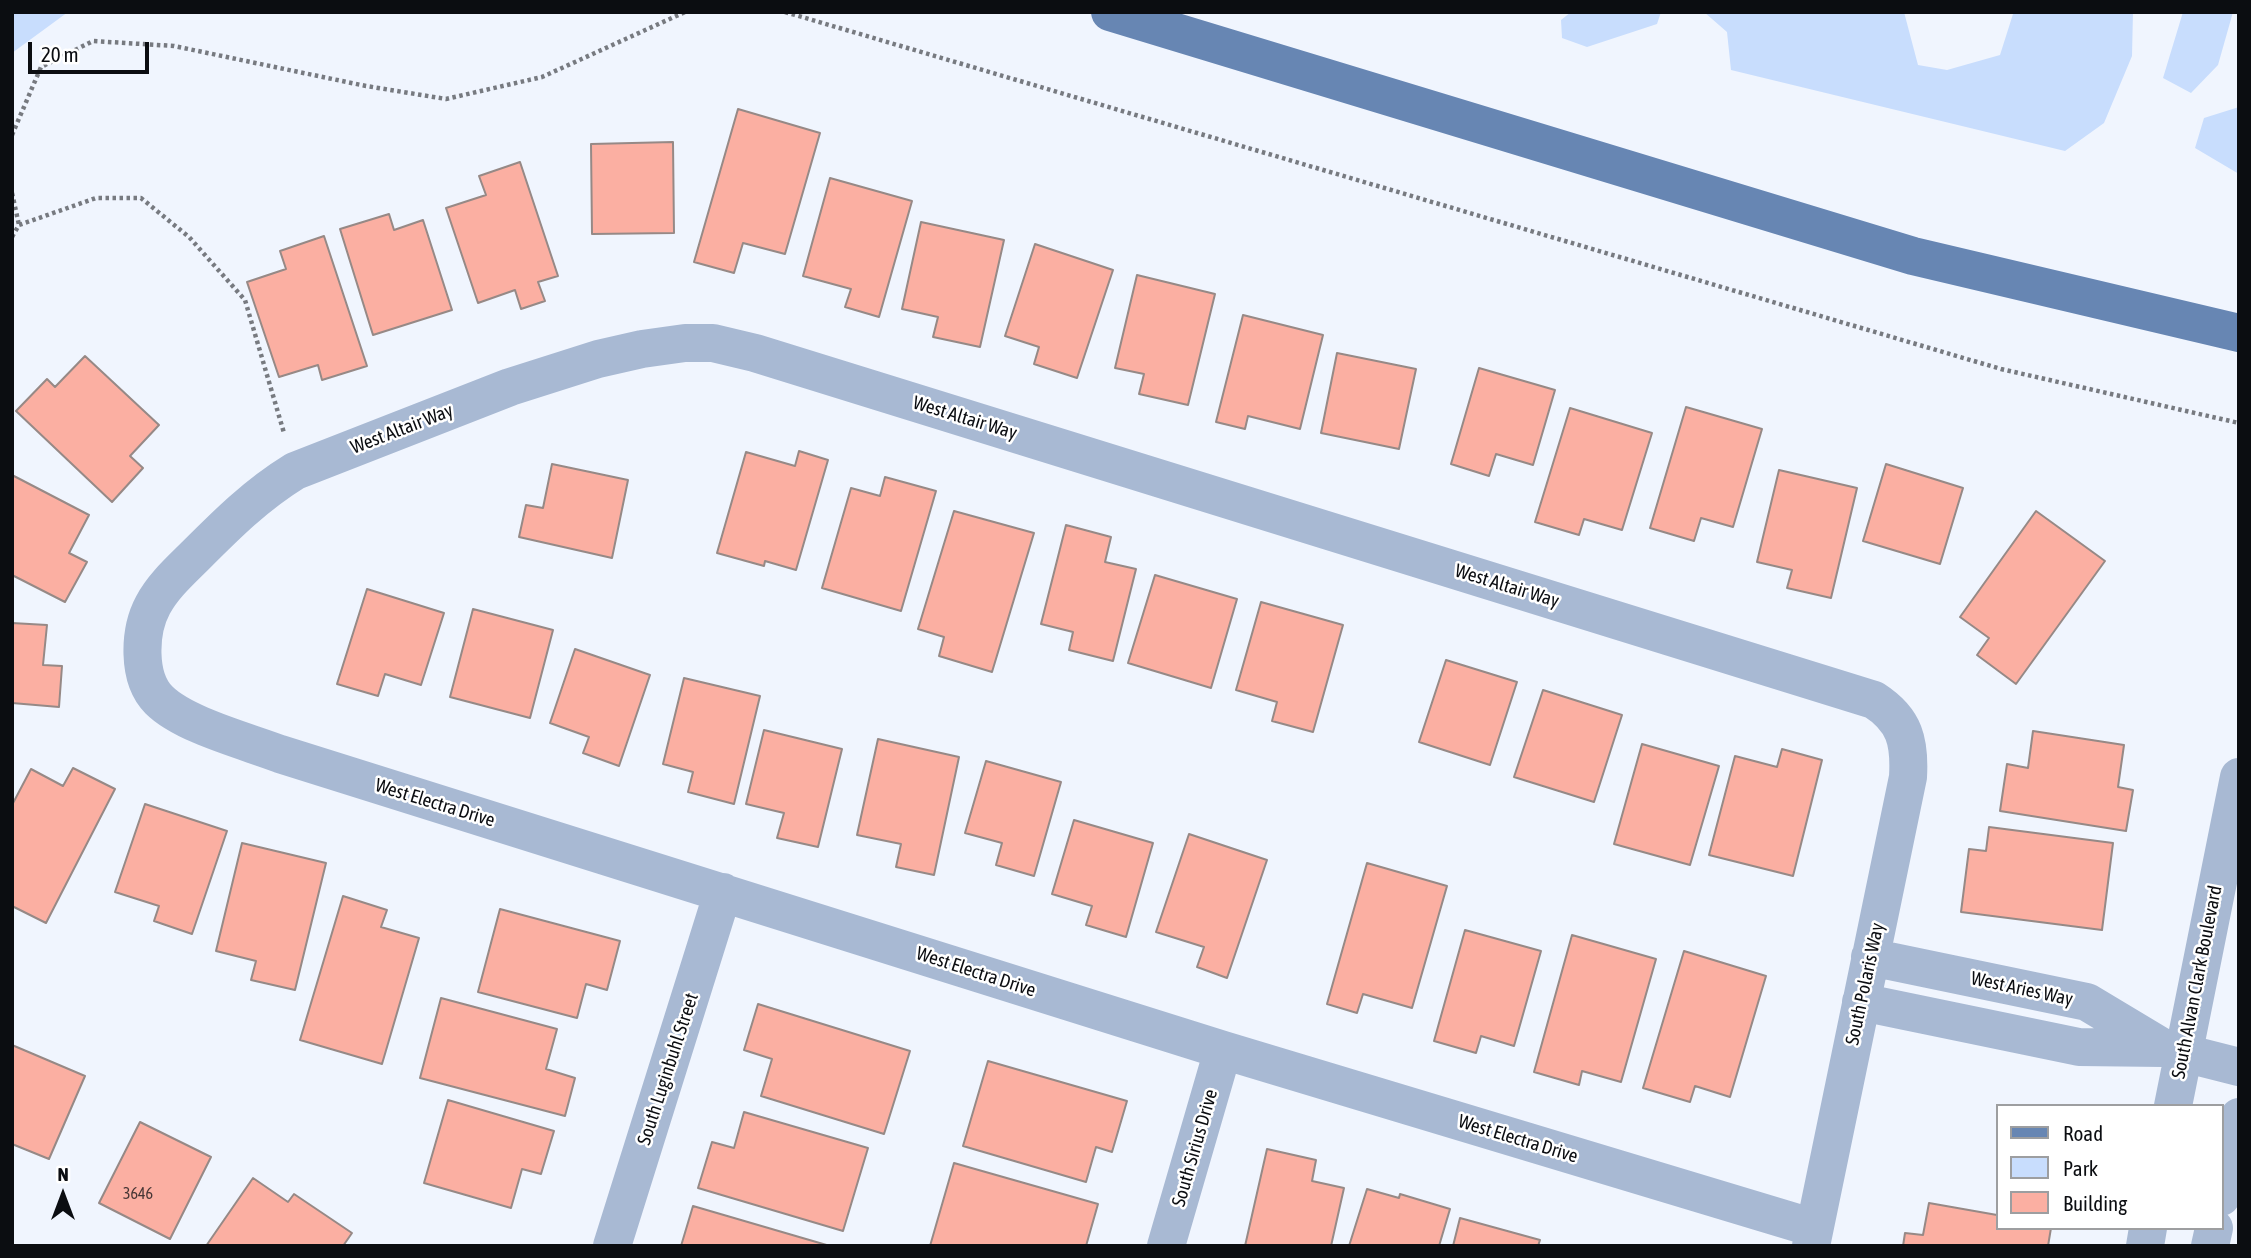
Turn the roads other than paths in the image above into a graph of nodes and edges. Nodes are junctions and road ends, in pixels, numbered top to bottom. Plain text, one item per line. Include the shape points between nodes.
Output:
1 (1110, 12) edge
2 (2239, 332) edge
3 (151, 690) joint
4 (1900, 723) joint
5 (2239, 777) edge
6 (723, 892) junction
7 (1870, 957) junction
8 (1861, 1002) junction
9 (1223, 1050) junction
10 (2174, 1051) junction
11 (2239, 1067) edge
12 (2173, 1104) edge
13 (2239, 1117) edge
14 (2223, 1188) edge
15 (1813, 1237) edge
16 (612, 1246) edge
17 (1166, 1246) edge

1 - 2 main road via 1913,256
3 - 4 street, West Altair Way via 144,652 145,628 153,605 171,580 268,487 295,471 554,372 685,343 755,353 1855,694 1890,710
3 - 6 street, West Electra Drive via 186,717 280,754
4 - 7 street, South Polaris Way via 1907,743 1908,777
5 - 10 street, South Alvan Clark Boulevard
6 - 9 street, West Electra Drive
6 - 16 street, South Luginbuhl Street
7 - 8 street, South Polaris Way
7 - 10 street, West Aries Way via 2087,1002
8 - 10 street, West Aries Way via 2079,1047
8 - 15 street, South Polaris Way
9 - 15 street, West Electra Drive
9 - 17 street, South Sirius Drive
10 - 11 street, West Aries Way
10 - 12 street, South Alvan Clark Boulevard
13 - 14 street

